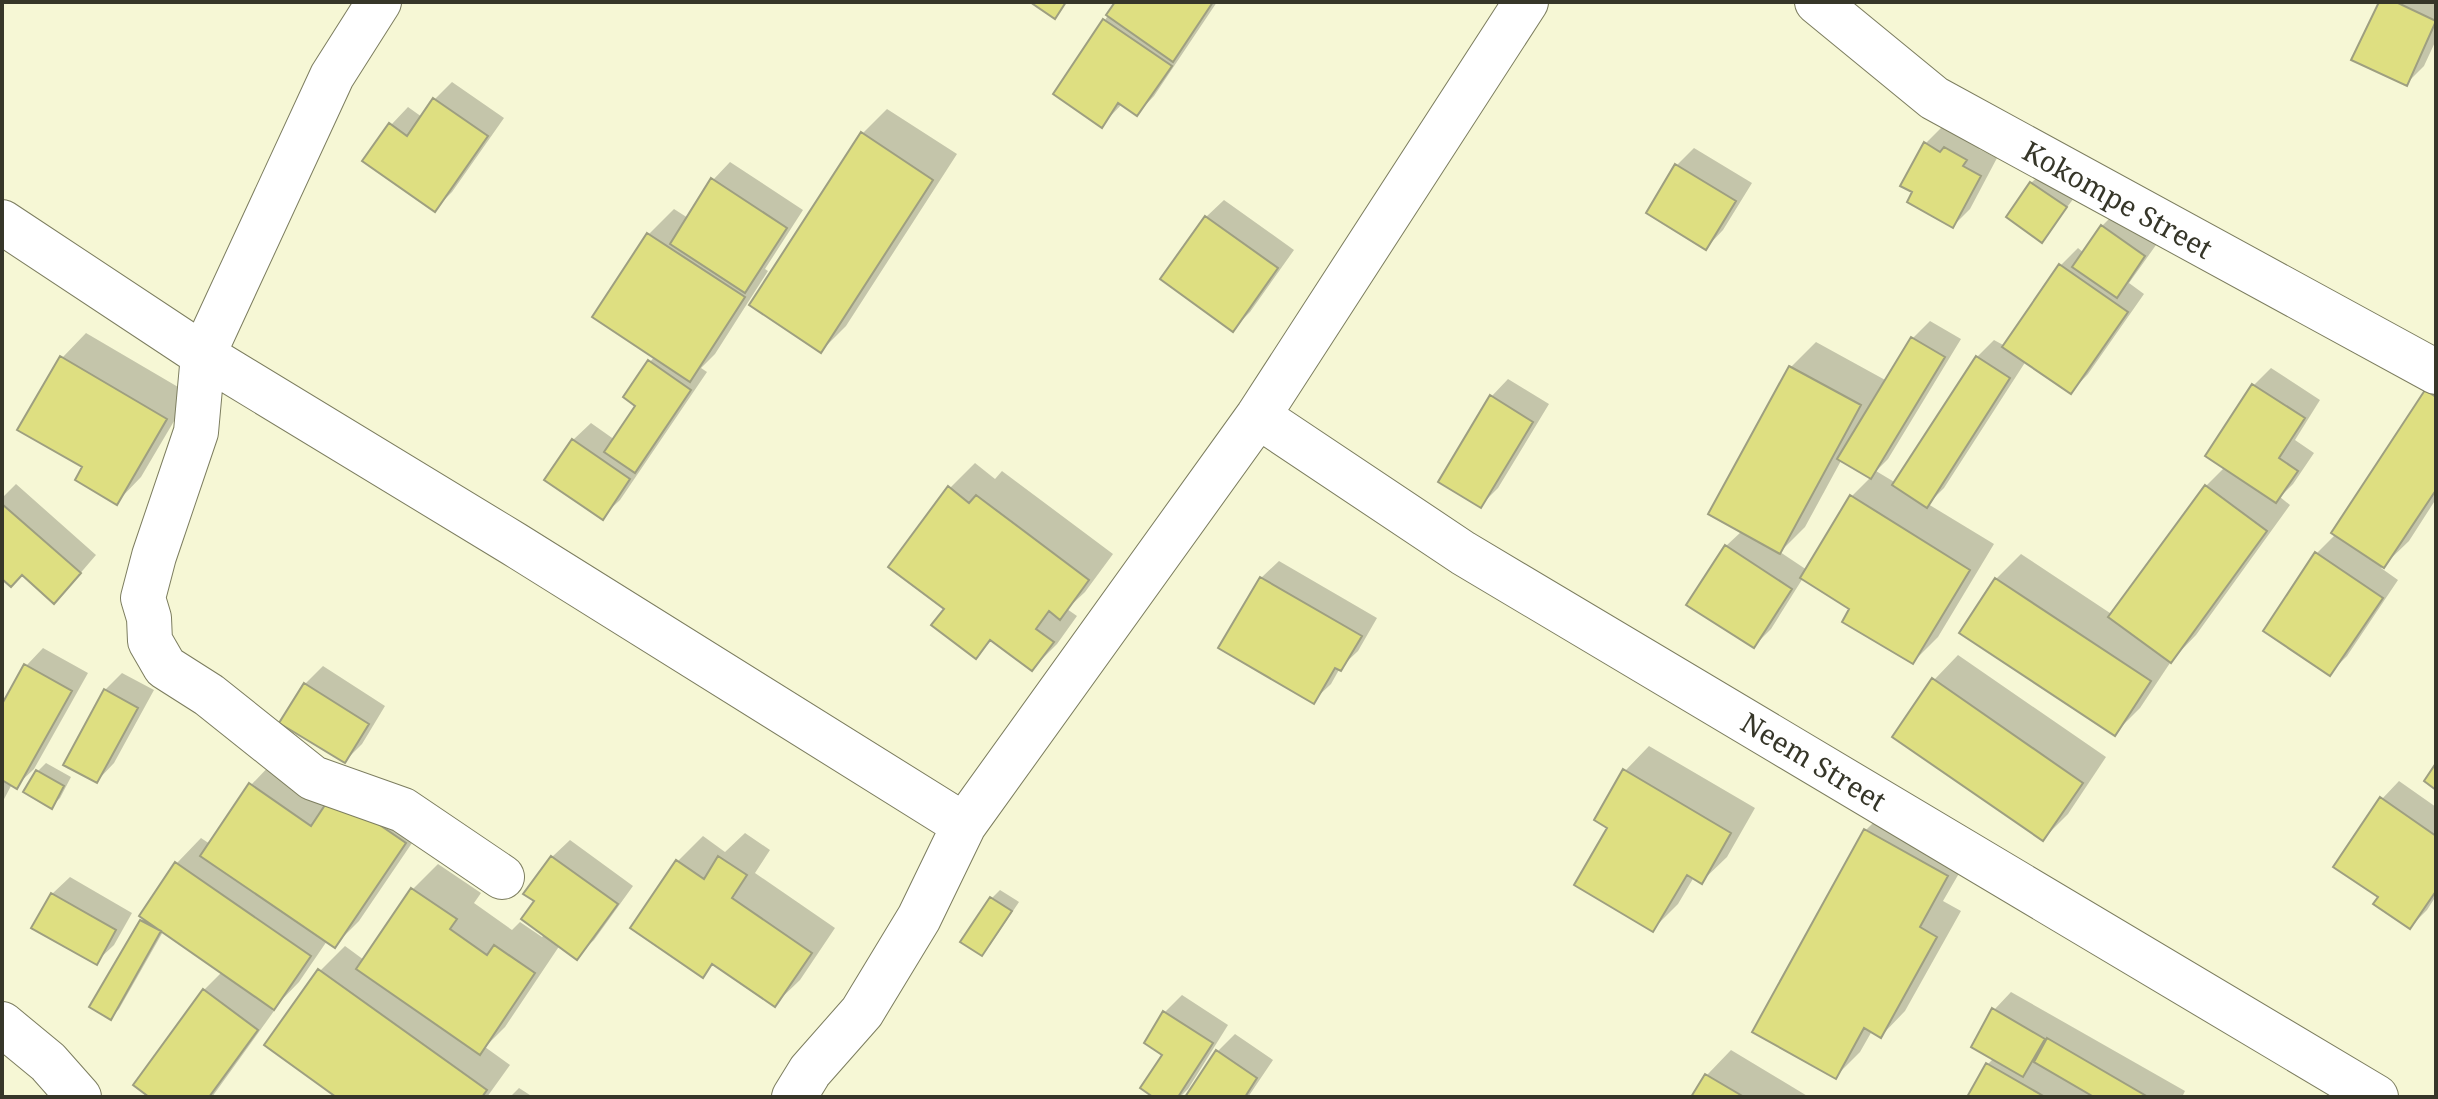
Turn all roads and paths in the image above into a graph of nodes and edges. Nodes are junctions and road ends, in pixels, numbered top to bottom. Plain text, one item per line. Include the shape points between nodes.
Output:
1 (379, 2) edge
2 (1526, 2) edge
3 (1817, 2) edge
4 (2, 222) edge
5 (203, 355) junction
6 (2436, 372) edge
7 (1258, 416) junction
8 (964, 825) junction
9 (502, 877) dead end
10 (2, 1024) edge
11 (79, 1097) edge
12 (794, 1097) edge
13 (2376, 1097) edge

1 - 5 street via 332,76
2 - 7 street
3 - 6 street, Kokompe Street via 1934,98
4 - 5 street
5 - 8 street
5 - 9 street via 196,432 143,598 150,641 165,667 313,778 403,810
7 - 8 street
7 - 13 street, Neem Street via 1463,553
8 - 12 street via 919,918 862,1012
10 - 11 street via 48,1062

